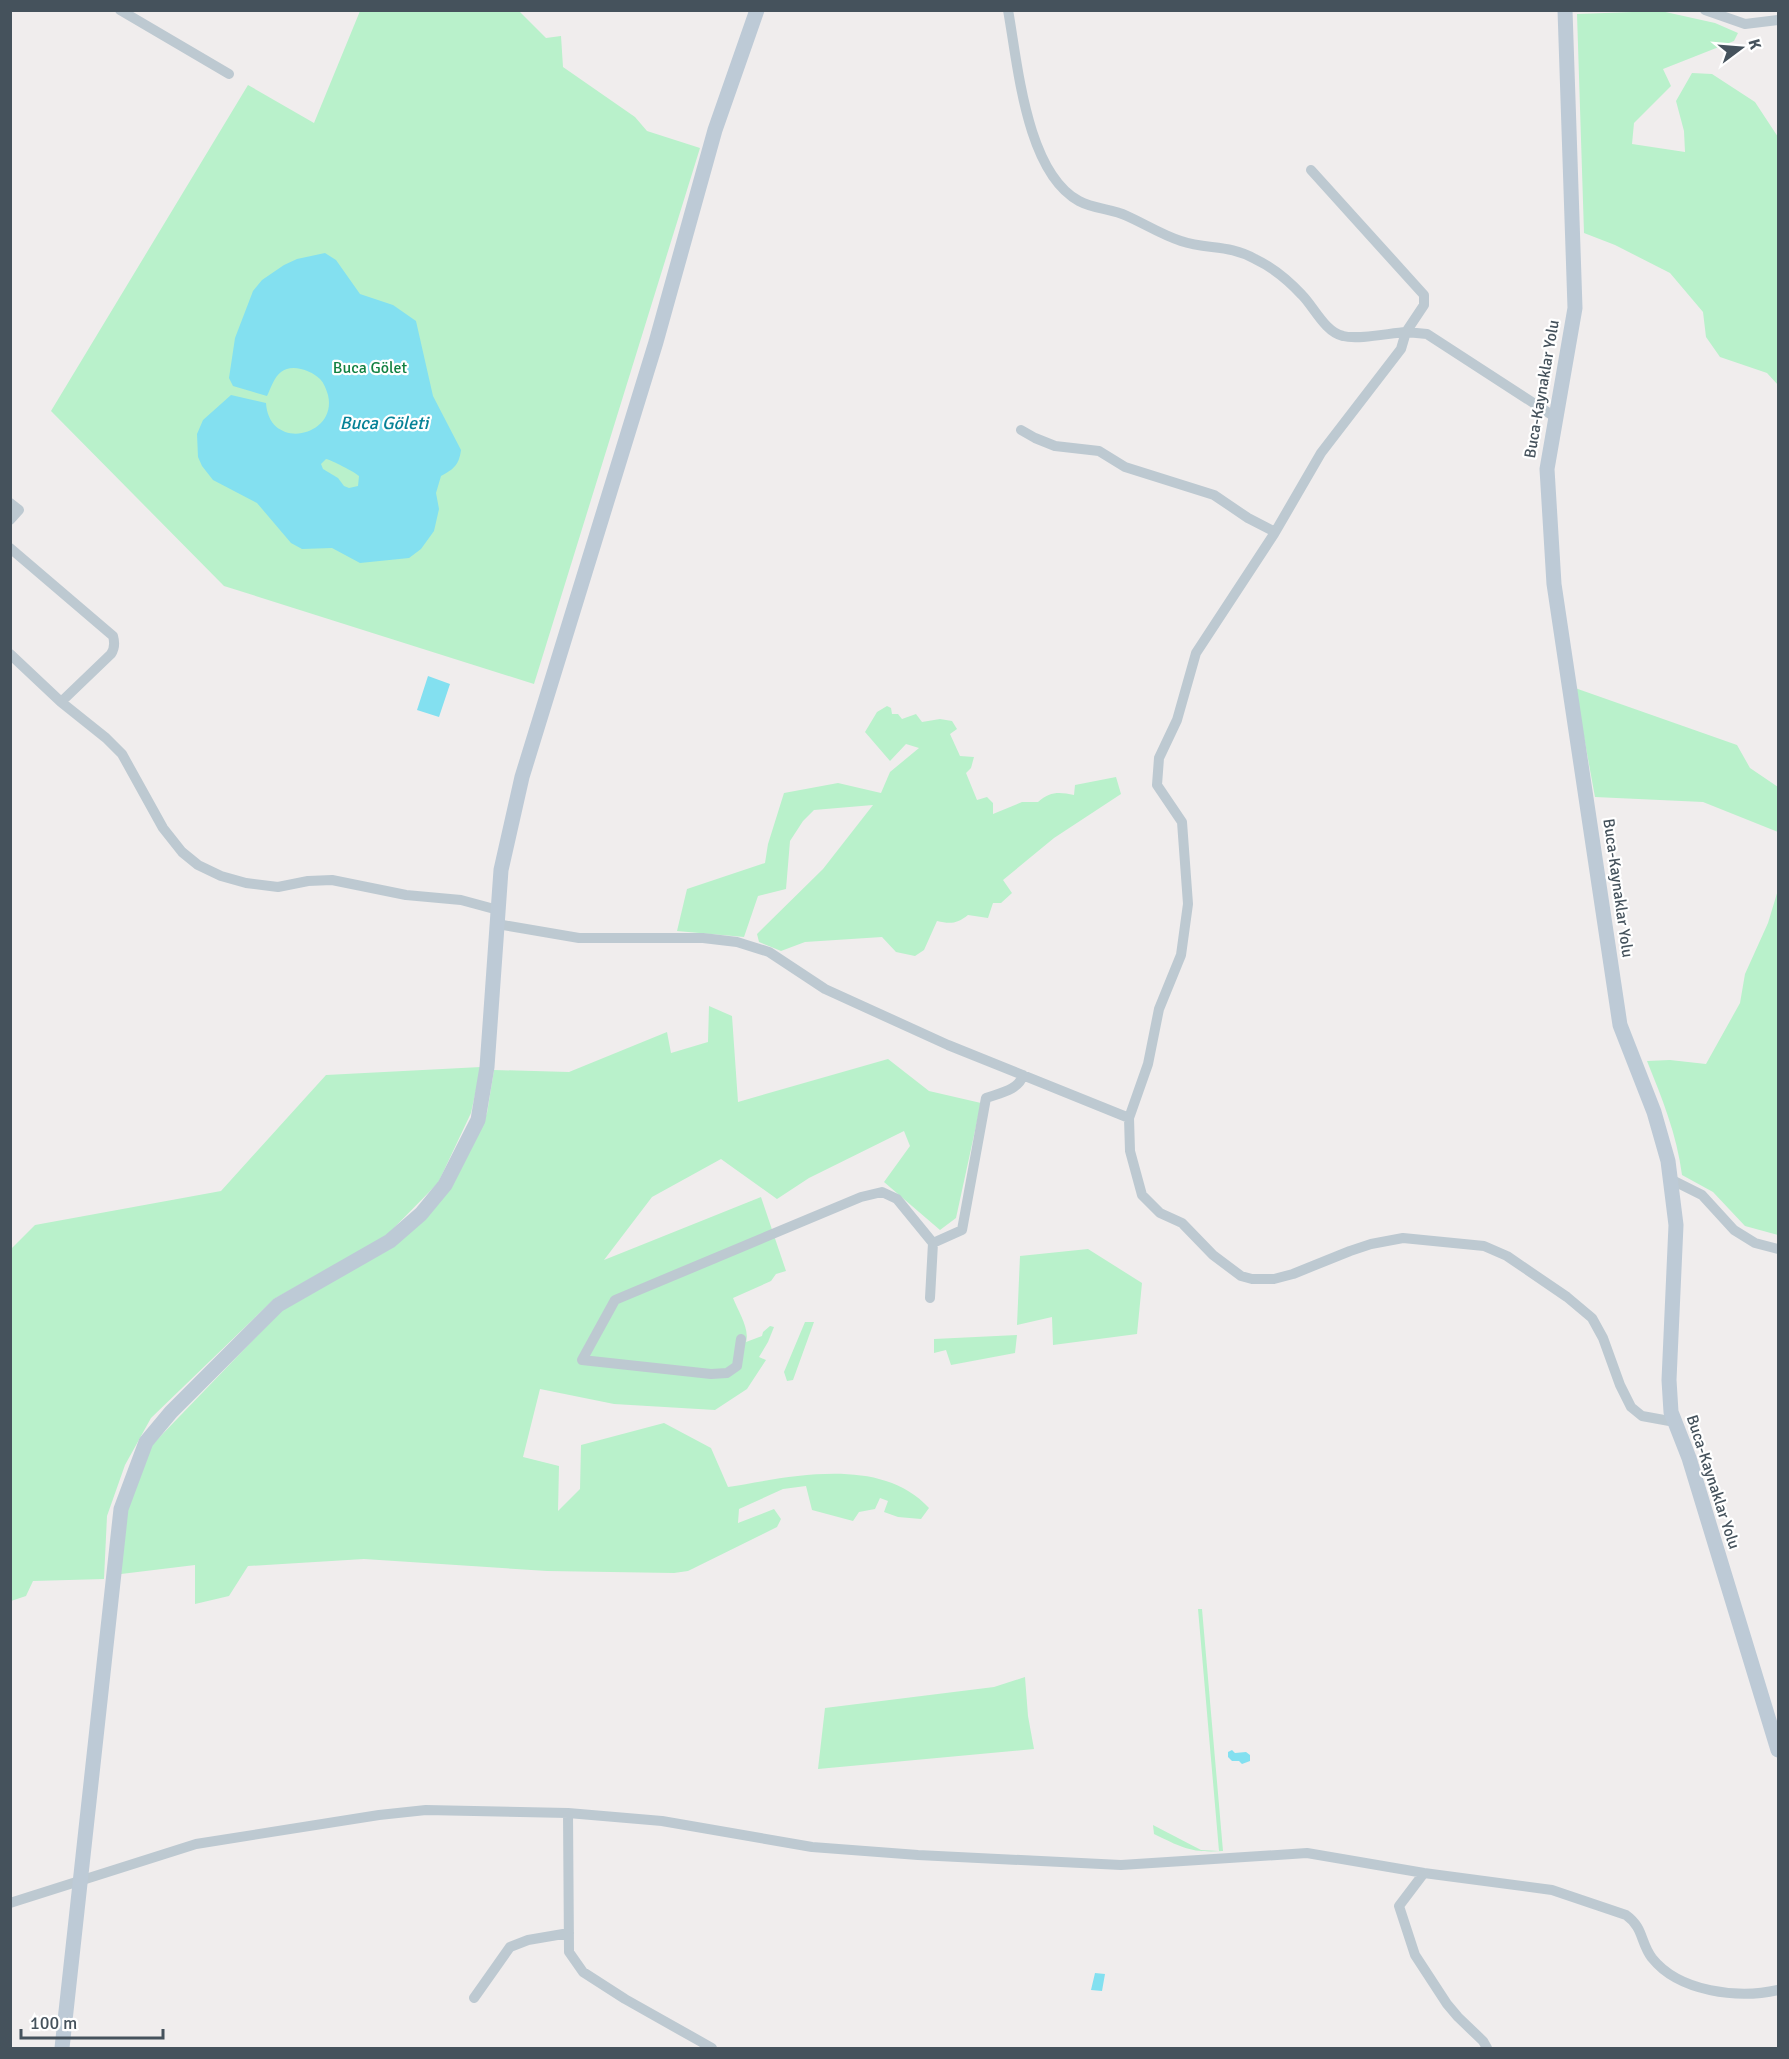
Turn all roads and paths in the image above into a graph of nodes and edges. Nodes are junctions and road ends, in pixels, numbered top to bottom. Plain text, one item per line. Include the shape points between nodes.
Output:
1 (120, 10) edge
2 (1008, 10) edge
3 (1565, 10) edge
4 (1705, 10) edge
5 (754, 12) edge
6 (1779, 20) edge
7 (229, 74) dead end
8 (1311, 170) dead end
9 (1406, 332) junction
10 (1554, 417) junction
11 (1022, 430) dead end
12 (10, 503) edge
13 (10, 520) edge
14 (1275, 532) junction
15 (10, 549) edge
16 (10, 654) edge
17 (62, 702) junction
18 (498, 917) junction
19 (1023, 1075) junction
20 (1129, 1118) junction
21 (1670, 1179) junction
22 (933, 1243) junction
23 (1779, 1249) edge
24 (930, 1298) dead end
25 (741, 1339) dead end
26 (1675, 1422) junction
27 (1779, 1750) edge
28 (568, 1814) junction
29 (1424, 1873) junction
30 (80, 1881) junction
31 (10, 1903) edge
32 (569, 1933) junction
33 (1779, 1990) edge
34 (474, 1998) dead end
35 (1490, 2048) edge
36 (62, 2049) edge
37 (712, 2049) edge

1 - 7 street
2 - 9 street via 1033,137 1052,175 1072,196 1181,241 1221,246 1252,257 1302,294 1338,335
3 - 10 street, Buca-Kaynaklar Yolu via 1575,308
4 - 6 street via 1745,24
5 - 18 street via 715,130 656,342 522,777 501,870
8 - 9 street via 1424,294 1424,304
9 - 10 street via 1427,334
9 - 14 street via 1401,349 1322,453
10 - 21 street, Buca-Kaynaklar Yolu via 1547,469 1554,584 1620,1025 1654,1112
11 - 14 street via 1055,446 1099,451 1125,467 1214,495
12 - 13 street via 19,510
14 - 20 street via 1196,653 1177,720 1159,758 1157,785 1182,822 1188,904 1181,955 1159,1009 1148,1064
15 - 17 street via 113,636 115,647 111,654
16 - 17 street
17 - 18 street via 122,754 163,828 198,865 246,883 278,887 332,880 406,895 461,900
18 - 19 street via 579,938 703,938 737,942 769,952 825,989
18 - 30 street via 487,1067 478,1120 445,1185 422,1214 390,1241 278,1305 171,1412 147,1442 120,1509
19 - 20 street
19 - 22 street via 1016,1087 986,1098 962,1230
20 - 26 street via 1130,1151 1142,1195 1160,1213 1182,1223 1213,1255 1241,1276 1274,1279 1371,1244 1402,1238 1484,1245 1507,1256 1592,1318 1631,1407 1642,1416
21 - 23 street via 1702,1196 1734,1230 1755,1243
21 - 26 street, Buca-Kaynaklar Yolu via 1676,1225 1669,1380
22 - 24 street
22 - 25 street via 897,1198 882,1192 861,1197 615,1300 582,1360 727,1373 736,1366
26 - 27 street, Buca-Kaynaklar Yolu
28 - 29 street via 662,1821 812,1847 918,1856 1121,1865 1307,1853
28 - 30 street via 426,1810 379,1815 196,1845
28 - 32 street
29 - 33 street via 1552,1890 1626,1915 1636,1922 1651,1956 1668,1974 1690,1984 1730,1992 1761,1994
29 - 35 street via 1399,1906 1415,1954 1447,2004
30 - 31 street
30 - 36 street
32 - 34 street via 510,1947
32 - 37 street via 569,1952 583,1972

